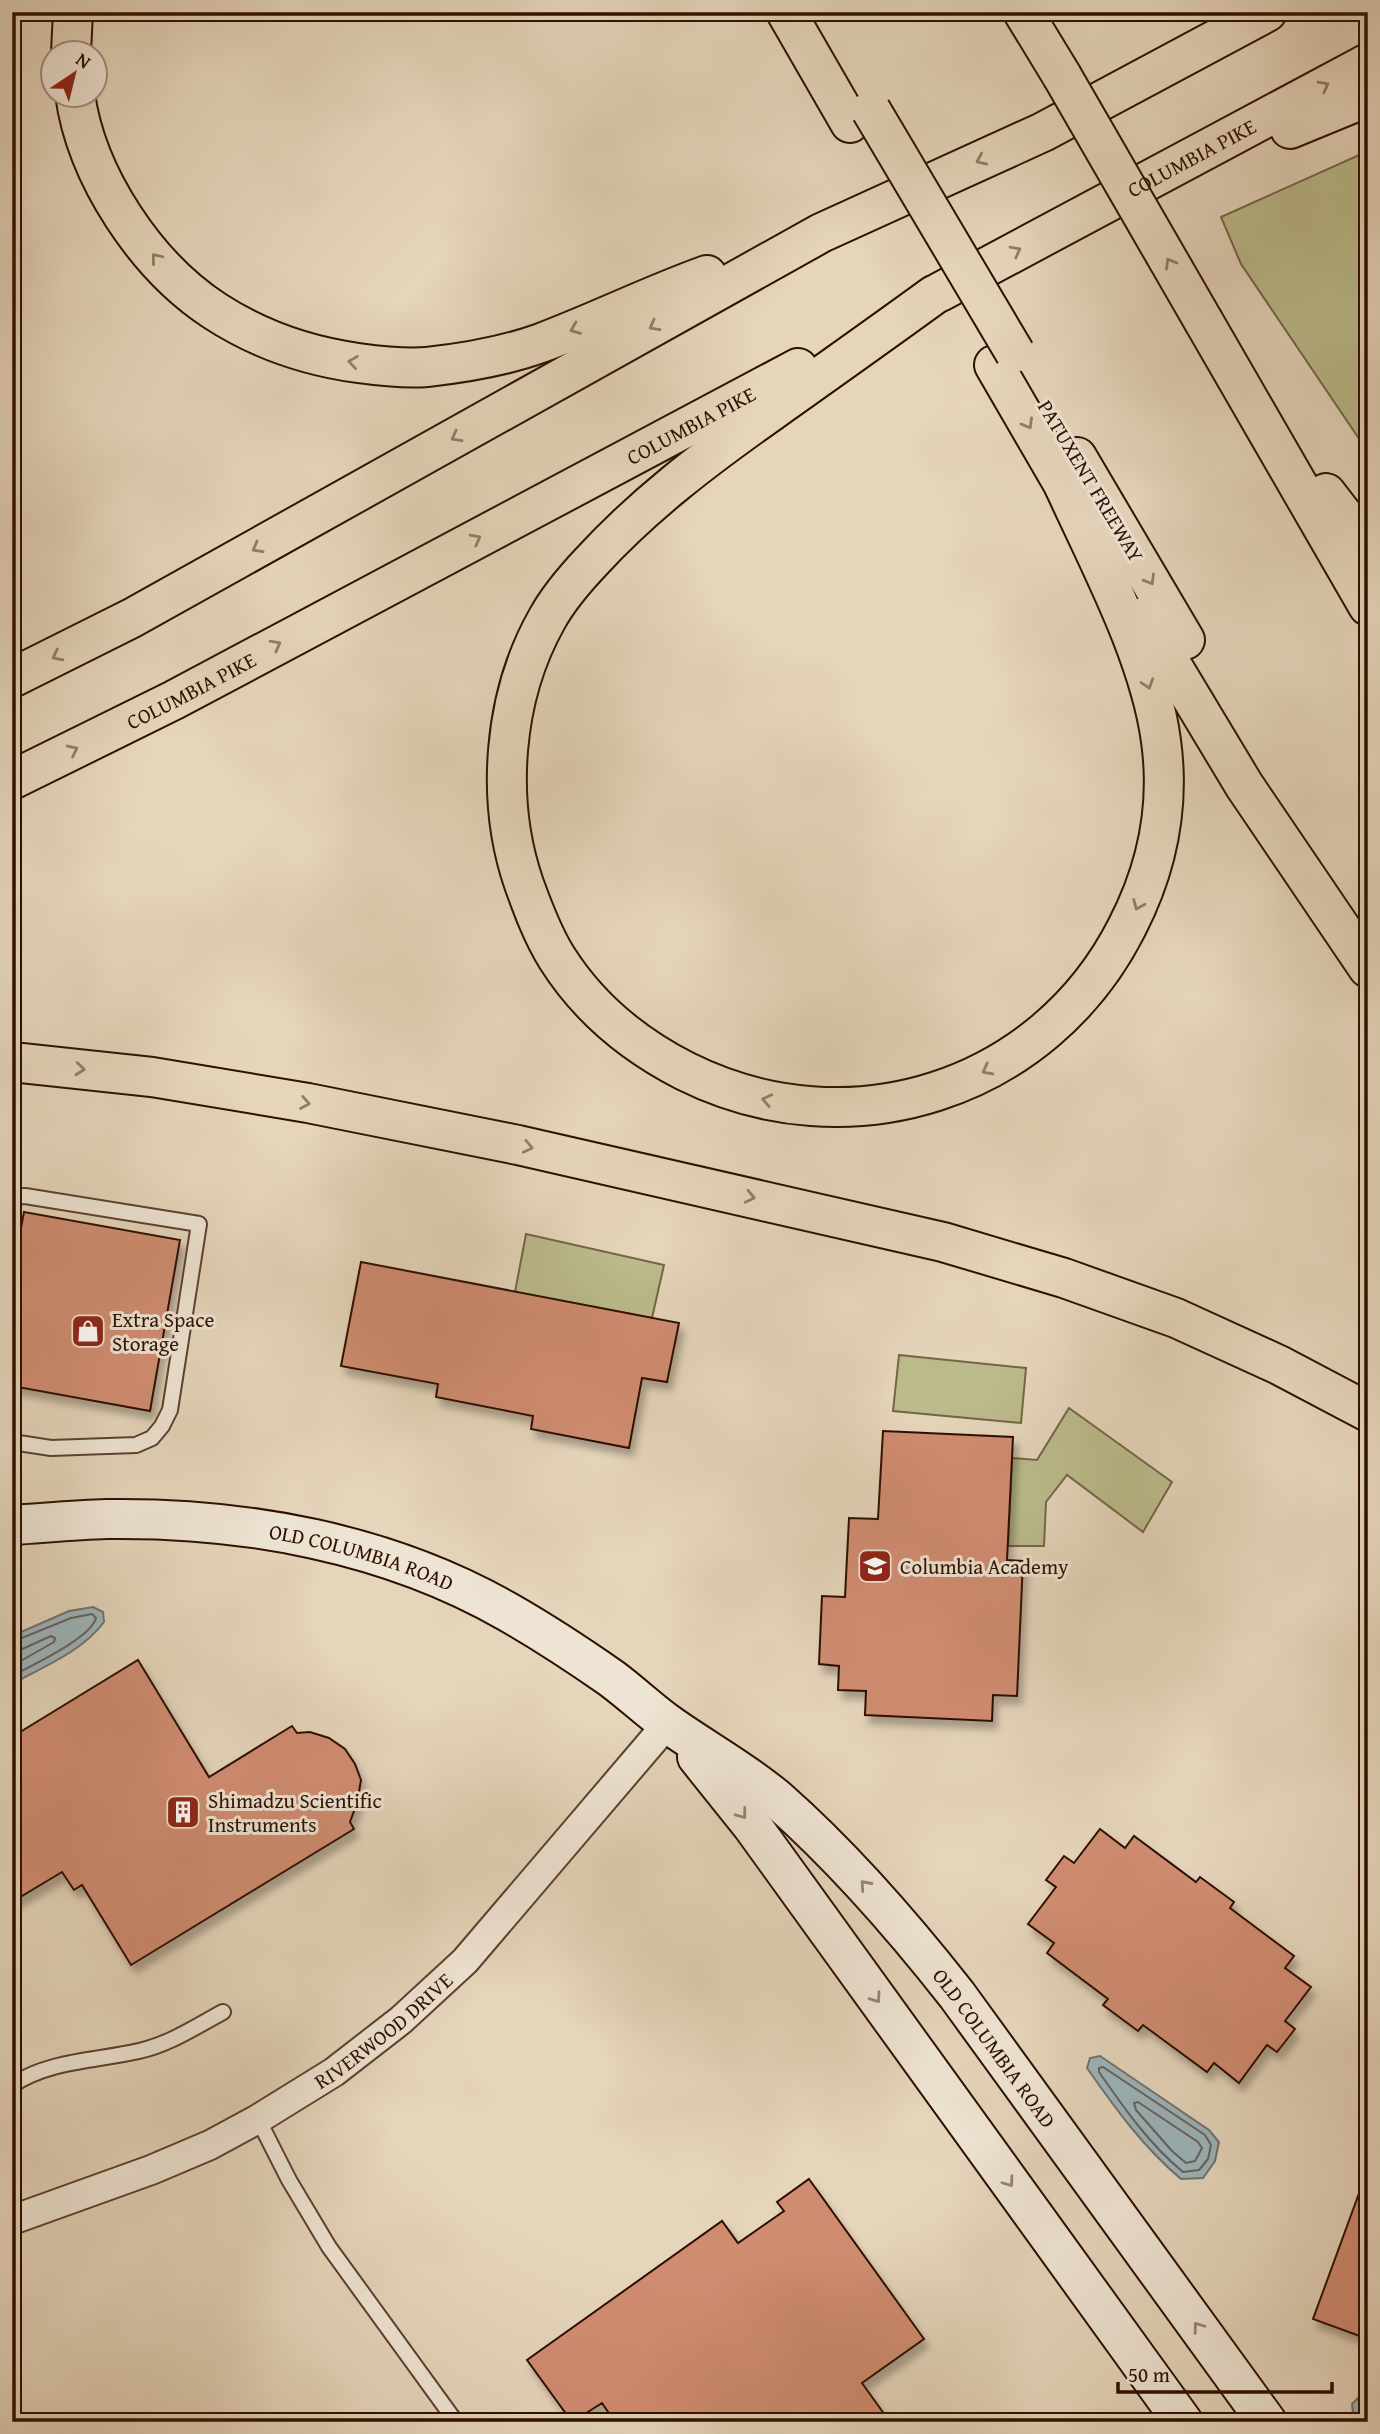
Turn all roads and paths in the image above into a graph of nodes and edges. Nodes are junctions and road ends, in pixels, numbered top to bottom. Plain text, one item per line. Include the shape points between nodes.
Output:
1 (73, 12) edge
2 (786, 12) edge
3 (813, 12) edge
4 (1023, 12) edge
5 (1030, 12) edge
6 (1213, 12) edge
7 (1267, 12) edge
8 (72, 38) edge
9 (1368, 63) edge
10 (1062, 76) junction
11 (1368, 97) edge
12 (77, 108) edge
13 (861, 117) junction
14 (1043, 132) junction
15 (1091, 211) junction
16 (821, 233) junction
17 (934, 295) junction
18 (1204, 322) junction
19 (1005, 359) junction
20 (1064, 486) junction
21 (1368, 547) edge
22 (1368, 606) edge
23 (12, 678) edge
24 (12, 780) edge
25 (1368, 950) edge
26 (1368, 968) edge
27 (12, 1062) edge
28 (12, 1197) edge
29 (1368, 1412) edge
30 (12, 1442) edge
31 (12, 1525) edge
32 (668, 1723) junction
33 (223, 2012) dead end
34 (12, 2085) edge
35 (258, 2119) junction
36 (12, 2220) edge
37 (456, 2422) edge
38 (1183, 2422) edge
39 (1267, 2422) edge

1 - 8 highway
2 - 13 highway
3 - 13 highway, PATUXENT FREEWAY
4 - 10 highway
5 - 10 highway
6 - 14 highway
7 - 14 highway
15 -> 9 highway, COLUMBIA PIKE
18 -> 10 highway, bridge
11 - 15 highway
16 -> 12 highway via 665,290 538,344 425,367 324,358 264,338 214,310 171,276 131,228 102,180
13 - 19 highway, PATUXENT FREEWAY, bridge
14 -> 16 highway
17 -> 15 highway, COLUMBIA PIKE
16 -> 23 highway via 132,618
20 -> 17 highway via 1150,687 1161,741 1165,801 1155,858 1138,907 1112,957 1078,1001 1037,1039 989,1070 933,1094 881,1105 827,1109 769,1101 714,1085 662,1059 621,1031 557,958 515,859 507,813 513,711 547,618 578,576 679,478
24 -> 17 highway, COLUMBIA PIKE via 174,700
18 - 21 highway
18 - 22 highway
19 -> 20 highway
19 -> 25 highway, PATUXENT FREEWAY
20 - 26 highway via 1244,785
27 -> 29 highway via 152,1077 334,1108 544,1150 943,1242 1176,1318
28 - 30 lane via 199,1224 170,1410 152,1438 136,1445 51,1448
31 - 32 street, OLD COLUMBIA ROAD via 107,1519 184,1522 266,1529 336,1544 456,1585 507,1611 612,1679
32 - 35 street, RIVERWOOD DRIVE via 465,1961 401,2020 334,2072
32 -> 38 street, OLD COLUMBIA ROAD via 753,1827
39 -> 32 street, OLD COLUMBIA ROAD via 911,1936 846,1864 775,1797
33 - 34 lane via 170,2042 63,2063
35 - 36 street, RIVERWOOD DRIVE via 151,2170
35 - 37 lane via 330,2247

